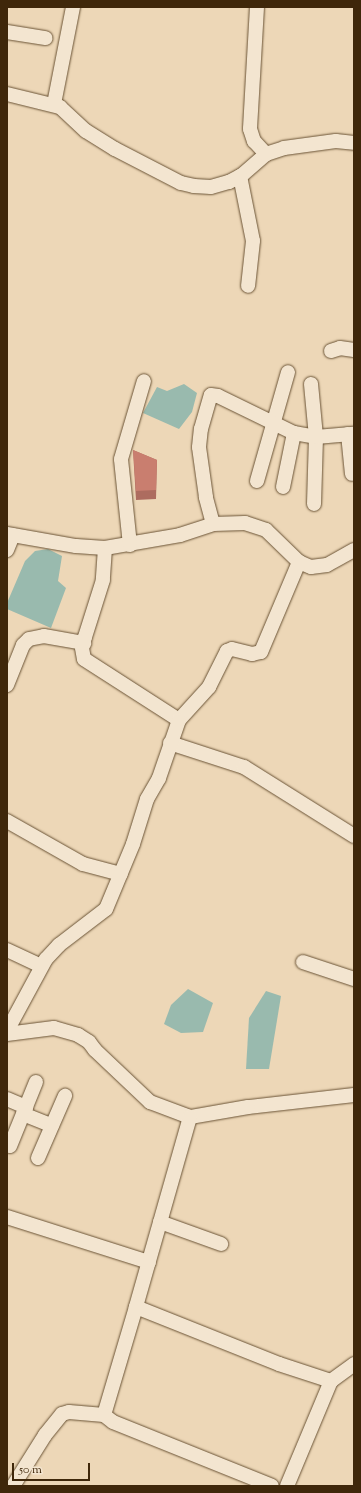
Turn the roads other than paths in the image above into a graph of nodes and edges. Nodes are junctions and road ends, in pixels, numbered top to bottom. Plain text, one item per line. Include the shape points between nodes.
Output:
1 (73, 7) edge
2 (257, 7) edge
3 (7, 32) edge
4 (46, 38) dead end
5 (7, 94) edge
6 (54, 104) junction
7 (354, 143) edge
8 (266, 154) junction
9 (240, 176) junction
10 (248, 286) dead end
11 (354, 350) edge
12 (331, 351) dead end
13 (288, 372) dead end
14 (144, 381) dead end
15 (311, 384) dead end
16 (274, 424) junction
17 (294, 433) junction
18 (351, 434) edge
19 (316, 437) junction
20 (352, 474) dead end
21 (257, 481) dead end
22 (283, 487) dead end
23 (314, 504) dead end
24 (213, 524) junction
25 (10, 534) edge
26 (130, 544) junction
27 (105, 548) junction
28 (7, 550) edge
29 (354, 550) edge
30 (299, 562) junction
31 (84, 642) junction
32 (12, 661) edge
33 (7, 685) edge
34 (179, 720) junction
35 (170, 743) junction
36 (7, 821) edge
37 (354, 836) edge
38 (120, 874) junction
39 (7, 950) edge
40 (303, 962) dead end
41 (42, 966) junction
42 (354, 979) edge
43 (7, 1033) edge
44 (36, 1082) dead end
45 (354, 1095) edge
46 (65, 1096) dead end
47 (7, 1099) edge
48 (24, 1110) junction
49 (190, 1117) junction
50 (52, 1126) junction
51 (10, 1146) dead end
52 (38, 1158) dead end
53 (7, 1217) edge
54 (160, 1222) junction
55 (221, 1244) dead end
56 (149, 1262) junction
57 (136, 1307) junction
58 (354, 1364) edge
59 (331, 1381) junction
60 (104, 1415) junction
61 (13, 1486) edge
62 (272, 1486) edge
63 (287, 1486) edge

1 - 6 street
2 - 8 street via 250,128 254,141
3 - 4 street
5 - 6 street
6 - 9 street via 86,131 181,183 211,187
7 - 8 street via 336,141 298,146
8 - 9 street
9 - 10 street via 253,241
11 - 12 street via 340,348
13 - 16 street
14 - 26 street via 121,459
15 - 19 street
16 - 17 street
16 - 21 street
16 - 24 street via 216,395 208,398 199,447 206,497
17 - 19 street
17 - 22 street
18 - 19 street
18 - 20 street
19 - 23 street
24 - 26 street via 180,535
24 - 30 street via 245,523 259,527 271,534
25 - 27 street via 76,546
25 - 28 street
26 - 27 street
27 - 31 street via 101,591
29 - 30 street via 319,567
30 - 34 street via 261,652 252,654 232,649 227,651 209,687
31 - 32 street via 44,636 29,639
31 - 34 street via 84,659
32 - 33 street
34 - 35 street
35 - 37 street via 244,767
35 - 38 street via 159,778 147,799
36 - 38 street via 83,864
38 - 41 street via 106,909 59,946
39 - 41 street
40 - 42 street
41 - 43 street
43 - 49 street via 54,1028 78,1035 89,1042 150,1102
44 - 48 street
45 - 49 street via 248,1107
46 - 50 street
47 - 48 street
48 - 50 street
48 - 51 street
49 - 54 street
50 - 52 street
53 - 56 street
54 - 55 street
54 - 56 street
56 - 57 street
57 - 59 street via 279,1364
57 - 60 street
58 - 59 street
59 - 63 street
60 - 61 street via 69,1412 62,1414
60 - 62 street via 113,1422

